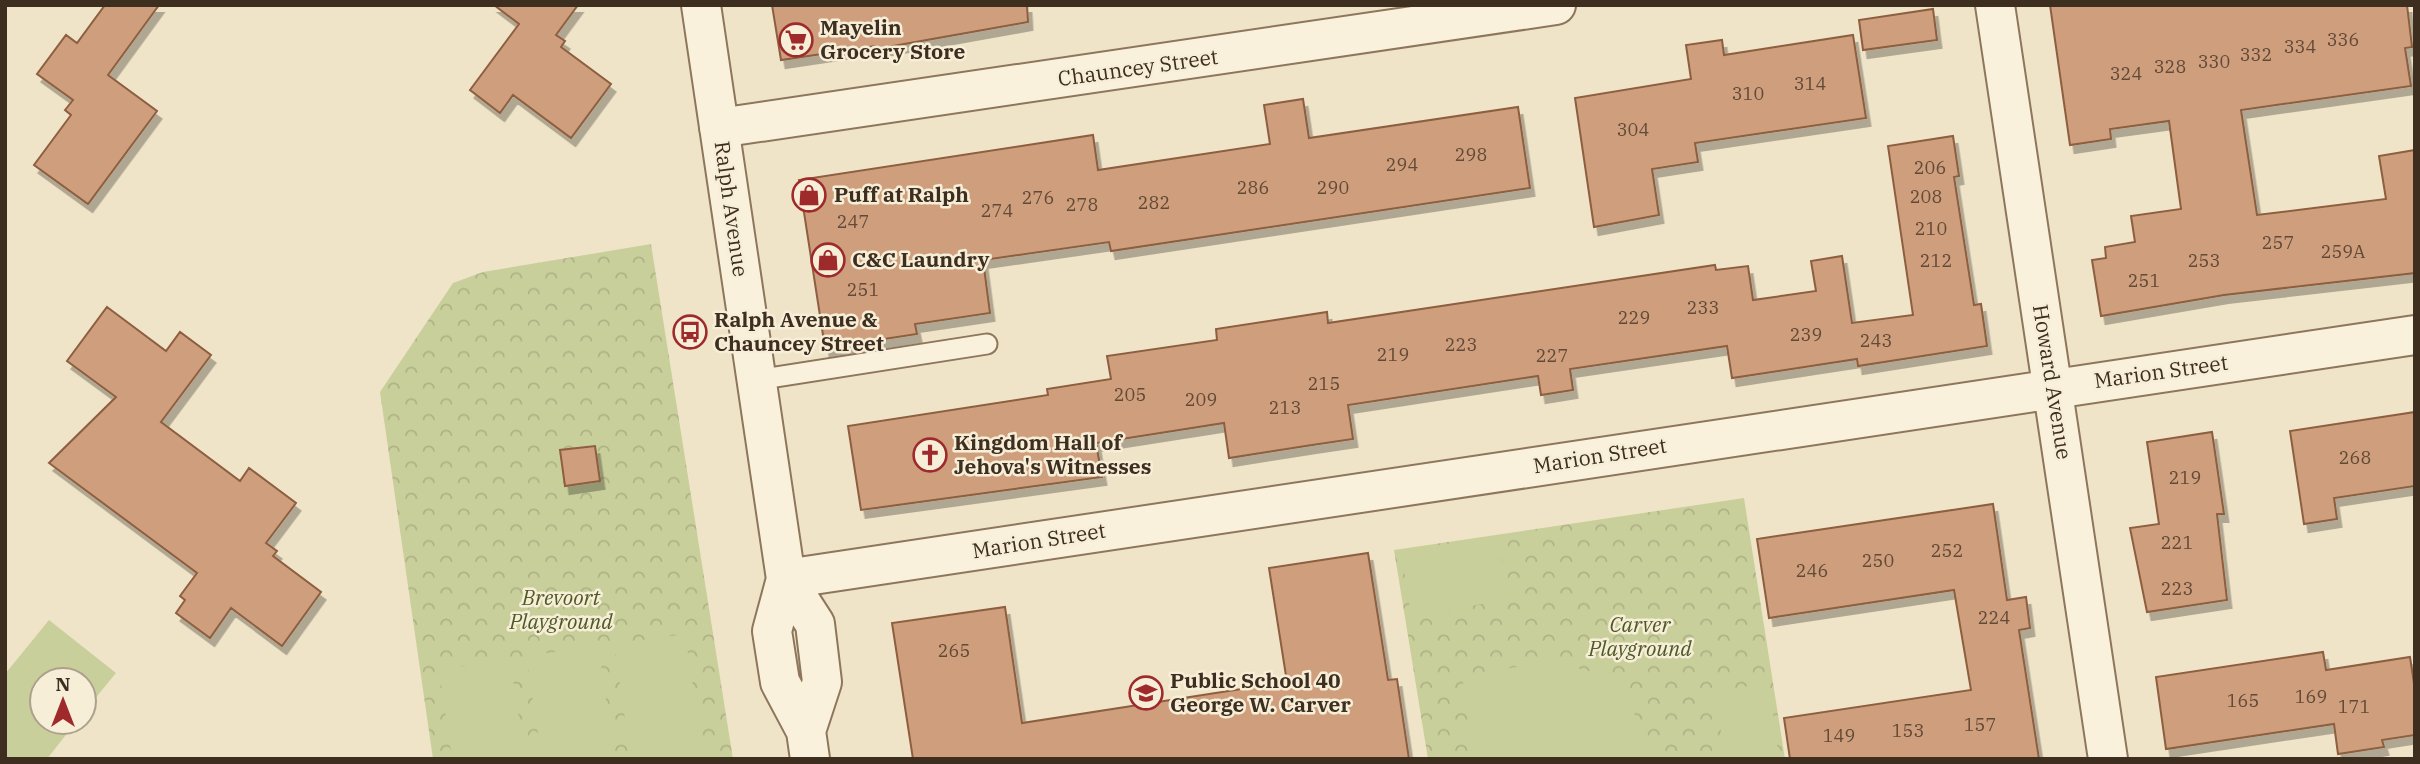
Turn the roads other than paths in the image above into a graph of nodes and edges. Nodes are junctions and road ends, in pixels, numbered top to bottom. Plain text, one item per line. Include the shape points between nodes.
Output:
1 (701, 5) edge
2 (1556, 5) edge
3 (1995, 5) edge
4 (719, 128) junction
5 (2415, 335) edge
6 (987, 345) dead end
7 (756, 380) junction
8 (2053, 388) junction
9 (786, 579) junction
10 (808, 745) edge
11 (2108, 759) edge

1 - 4 street, Ralph Avenue
2 - 4 street, Chauncey Street
3 - 8 street, Howard Avenue
4 - 7 street, Ralph Avenue
5 - 8 street, Marion Street
6 - 7 lane
7 - 9 street, Ralph Avenue
8 - 9 street, Marion Street
8 - 11 street, Howard Avenue
9 - 10 street, Ralph Avenue via 772,631 780,682

